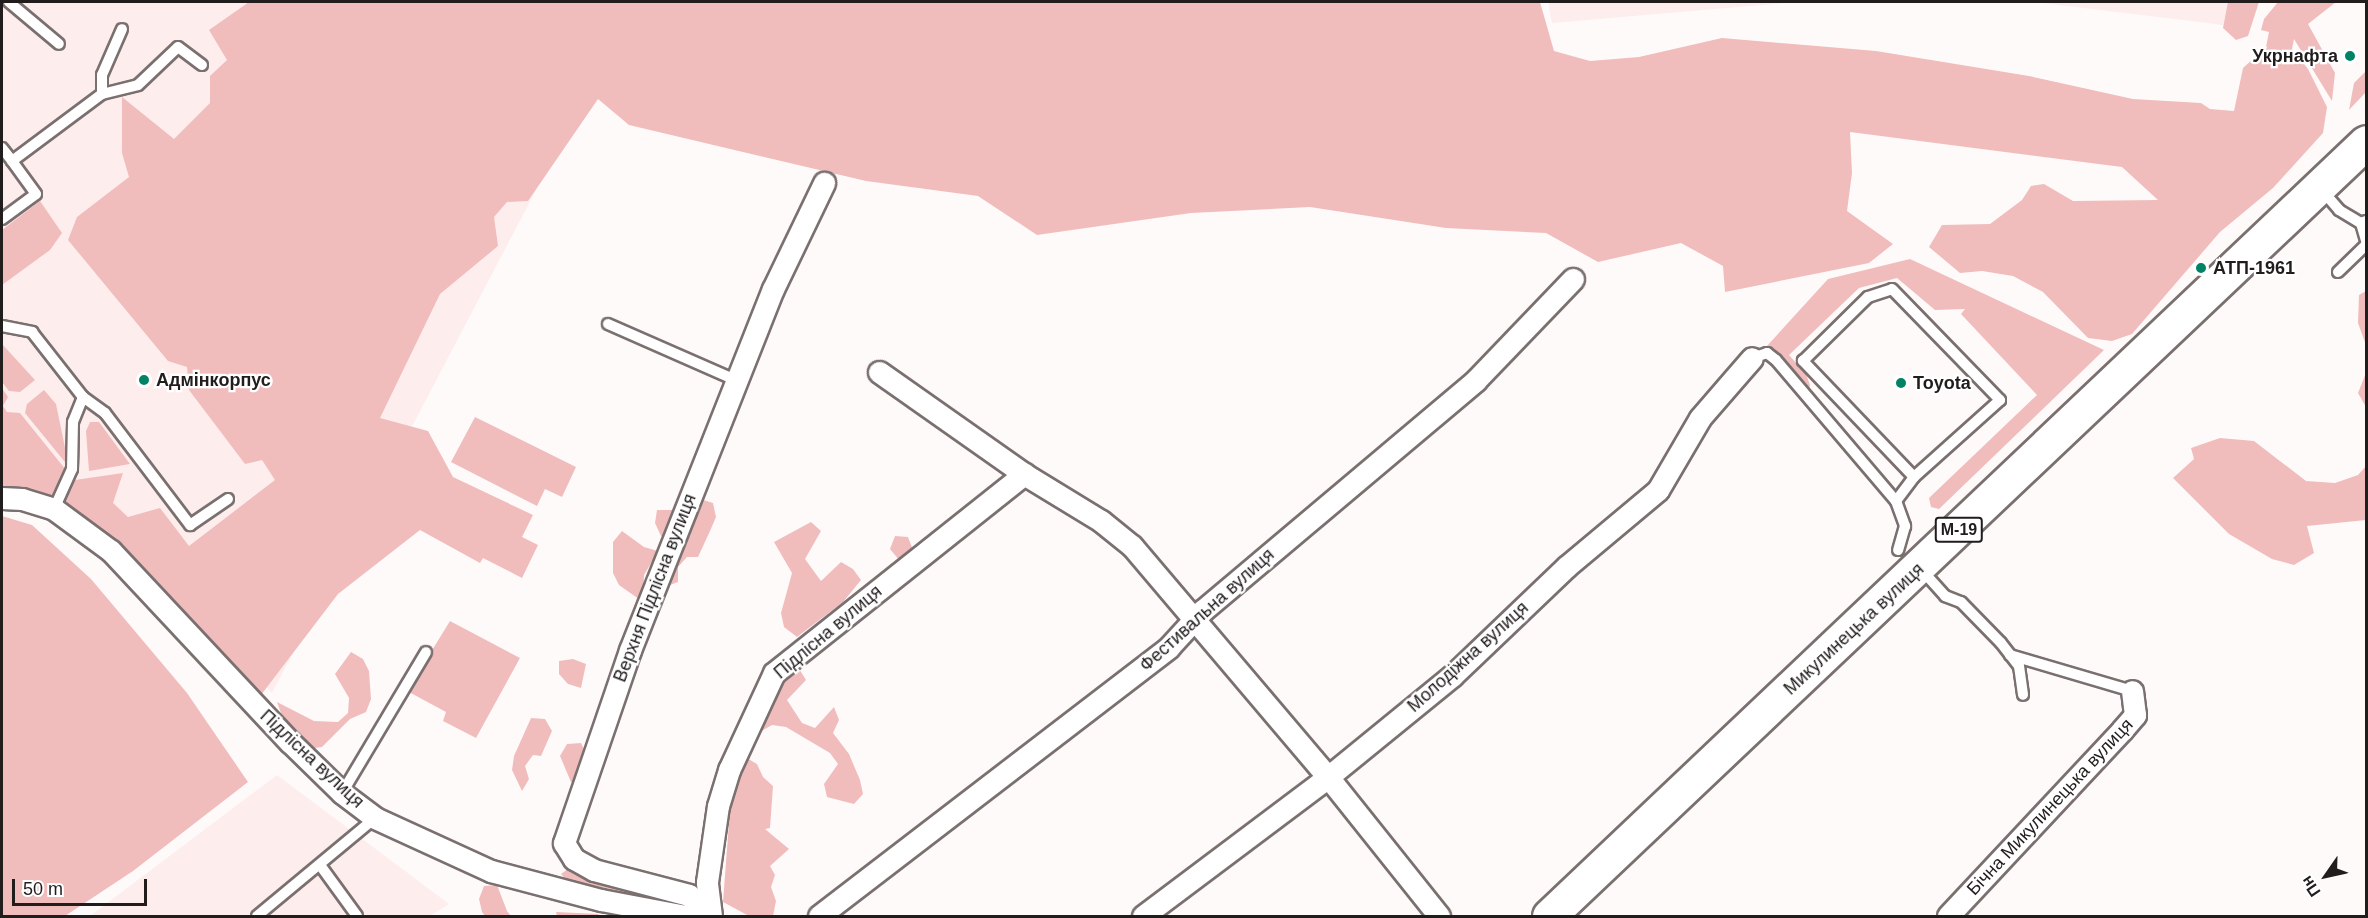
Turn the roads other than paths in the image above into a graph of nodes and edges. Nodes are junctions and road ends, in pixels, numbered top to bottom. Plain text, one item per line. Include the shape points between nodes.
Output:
1 (9, 2) edge
2 (2, 5) edge
3 (122, 29) dead end
4 (59, 45) dead end
5 (202, 65) dead end
6 (102, 94) junction
7 (2367, 142) edge
8 (2, 148) edge
9 (12, 161) junction
10 (824, 183) dead end
11 (2319, 187) junction
12 (2, 219) edge
13 (2364, 222) edge
14 (2367, 243) edge
15 (2338, 272) dead end
16 (1573, 279) dead end
17 (608, 324) dead end
18 (2, 326) edge
19 (1752, 358) joint
20 (879, 372) dead end
21 (738, 381) junction
22 (83, 397) junction
23 (1024, 474) junction
24 (1914, 477) junction
25 (2, 498) edge
26 (228, 499) dead end
27 (1896, 501) junction
28 (54, 509) junction
29 (1909, 559) junction
30 (1194, 620) junction
31 (426, 652) dead end
32 (2010, 655) junction
33 (2132, 691) joint
34 (2022, 695) dead end
35 (1328, 777) junction
36 (342, 793) junction
37 (375, 818) junction
38 (320, 865) junction
39 (257, 916) edge
40 (357, 916) edge
41 (686, 916) edge
42 (710, 916) edge
43 (819, 916) edge
44 (1143, 916) edge
45 (1439, 916) edge
46 (1549, 916) edge
47 (1948, 916) edge

1 - 2 lane via 4,8
1 - 4 lane
3 - 6 lane via 102,75
5 - 6 lane via 178,47 138,85
6 - 9 lane
7 - 11 highway, Микулинецька вулиця / М-19
8 - 9 lane
9 - 12 lane via 36,194
10 - 21 street, Верхня Підлісна вулиця via 773,289
11 - 13 lane via 2339,210
11 - 29 highway, Микулинецька вулиця / М-19
13 - 14 lane
14 - 15 lane
16 - 30 street, Фестивальна вулиця via 1476,380
17 - 21 lane
18 - 22 lane via 32,332
19 - 27 lane via 1767,353 1776,360
19 - 35 street, Молодіжна вулиця via 1700,418 1658,490 1566,567 1452,676
20 - 23 street
21 - 42 street, Верхня Підлісна вулиця via 630,650 564,843 574,859 594,870 689,895
22 - 26 lane via 105,413 190,525
22 - 28 lane via 73,422 72,469
23 - 30 street via 1101,521 1132,546
23 - 42 street, Підлісна вулиця via 774,673 733,760 718,806 707,882
24 - 24 lane via 1803,361 1868,297 1892,289 2000,400
24 - 27 lane
25 - 28 street, Підлісна вулиця via 22,499
27 - 29 lane via 1905,526
28 - 36 street, Підлісна вулиця via 111,551 148,586 254,705
29 - 32 lane via 1945,596 1961,602
29 - 46 highway, Микулинецька вулиця / М-19
30 - 35 street
30 - 43 street, Фестивальна вулиця via 1160,654
31 - 36 lane
32 - 33 lane
32 - 34 lane via 2019,666
33 - 47 street, Бічна Микулинецька вулиця via 2135,715
35 - 44 street, Молодіжна вулиця
35 - 45 street
36 - 37 street, Підлісна вулиця
37 - 38 lane
37 - 41 street, Підлісна вулиця via 491,871 601,900
38 - 39 lane
38 - 40 lane

